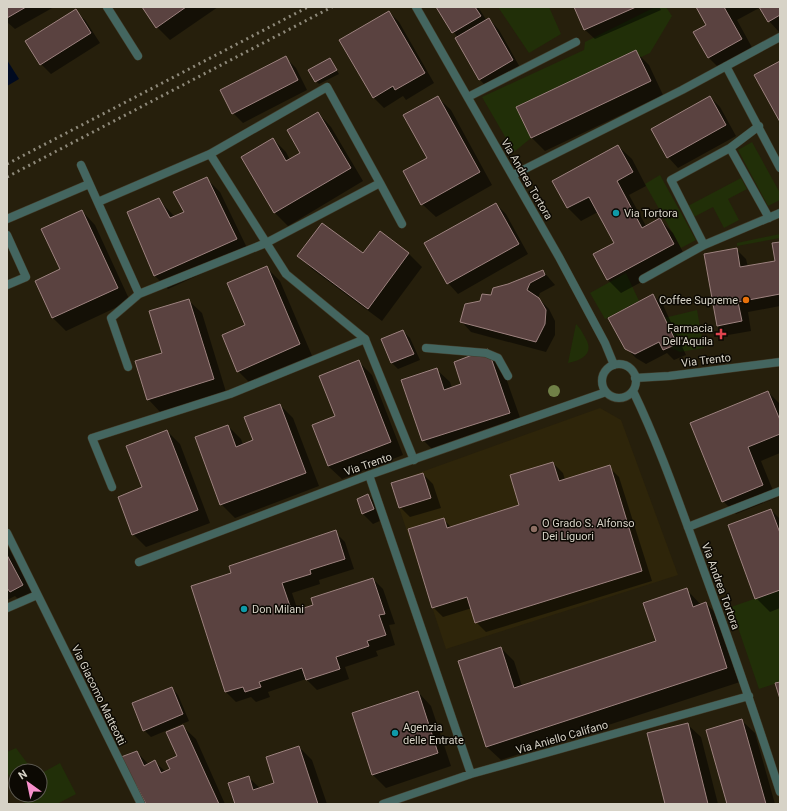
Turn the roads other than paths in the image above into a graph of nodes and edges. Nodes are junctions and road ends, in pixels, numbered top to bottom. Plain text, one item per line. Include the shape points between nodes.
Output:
1 (107, 7) edge
2 (416, 7) edge
3 (780, 37) edge
4 (576, 42) dead end
5 (138, 56) dead end
6 (726, 66) junction
7 (468, 97) junction
8 (759, 126) junction
9 (730, 148) junction
10 (210, 154) junction
11 (81, 165) dead end
12 (780, 168) edge
13 (513, 176) junction
14 (380, 183) junction
15 (89, 184) junction
16 (98, 202) junction
17 (780, 213) edge
18 (769, 218) junction
19 (7, 219) edge
20 (402, 224) dead end
21 (7, 235) edge
22 (266, 243) junction
23 (704, 245) junction
24 (643, 279) dead end
25 (7, 285) edge
26 (139, 294) junction
27 (365, 339) junction
28 (426, 348) dead end
29 (780, 362) edge
30 (614, 365) junction
31 (128, 367) dead end
32 (508, 376) dead end
33 (635, 378) junction
34 (633, 391) junction
35 (606, 392) junction
36 (414, 460) junction
37 (369, 475) junction
38 (112, 487) dead end
39 (780, 491) edge
40 (688, 527) junction
41 (7, 533) edge
42 (139, 562) dead end
43 (37, 595) junction
44 (7, 608) edge
45 (749, 696) junction
46 (471, 774) junction
47 (780, 792) edge
48 (141, 804) edge
49 (383, 804) edge

1 - 5 street
2 - 7 street, Via Andrea Tortora
3 - 6 street
4 - 7 street
6 - 8 street
6 - 13 street
7 - 13 street, Via Andrea Tortora
8 - 9 street
8 - 12 street
9 - 18 street
9 - 23 street via 671,180
10 - 14 street via 327,88
10 - 16 street
10 - 22 street
11 - 15 street
13 - 30 street, Via Andrea Tortora via 591,317
14 - 20 street
14 - 22 street
15 - 16 street
15 - 19 street
16 - 26 street
17 - 18 street
18 - 23 street
21 - 25 street via 26,277
22 - 26 street
22 - 27 street via 286,274
23 - 24 street
26 - 31 street via 110,318
27 - 36 street
27 - 38 street via 230,394 92,438
28 - 32 street via 486,353 498,358
29 - 33 street, Via Trento
30 - 33 street via 625,365 630,368
30 - 35 street via 602,376
33 - 34 street
34 - 35 street via 619,398
34 - 40 street, Via Andrea Tortora
35 - 36 street, Via Trento
36 - 37 street, Via Trento
37 - 42 street, Via Trento
37 - 46 street
39 - 40 street
40 - 45 street, Via Andrea Tortora
41 - 43 street, Via Giacomo Matteotti
43 - 44 street
43 - 48 street, Via Giacomo Matteotti
45 - 46 street, Via Aniello Califano
45 - 47 street, Via Andrea Tortora
46 - 49 street, Via Aniello Califano

